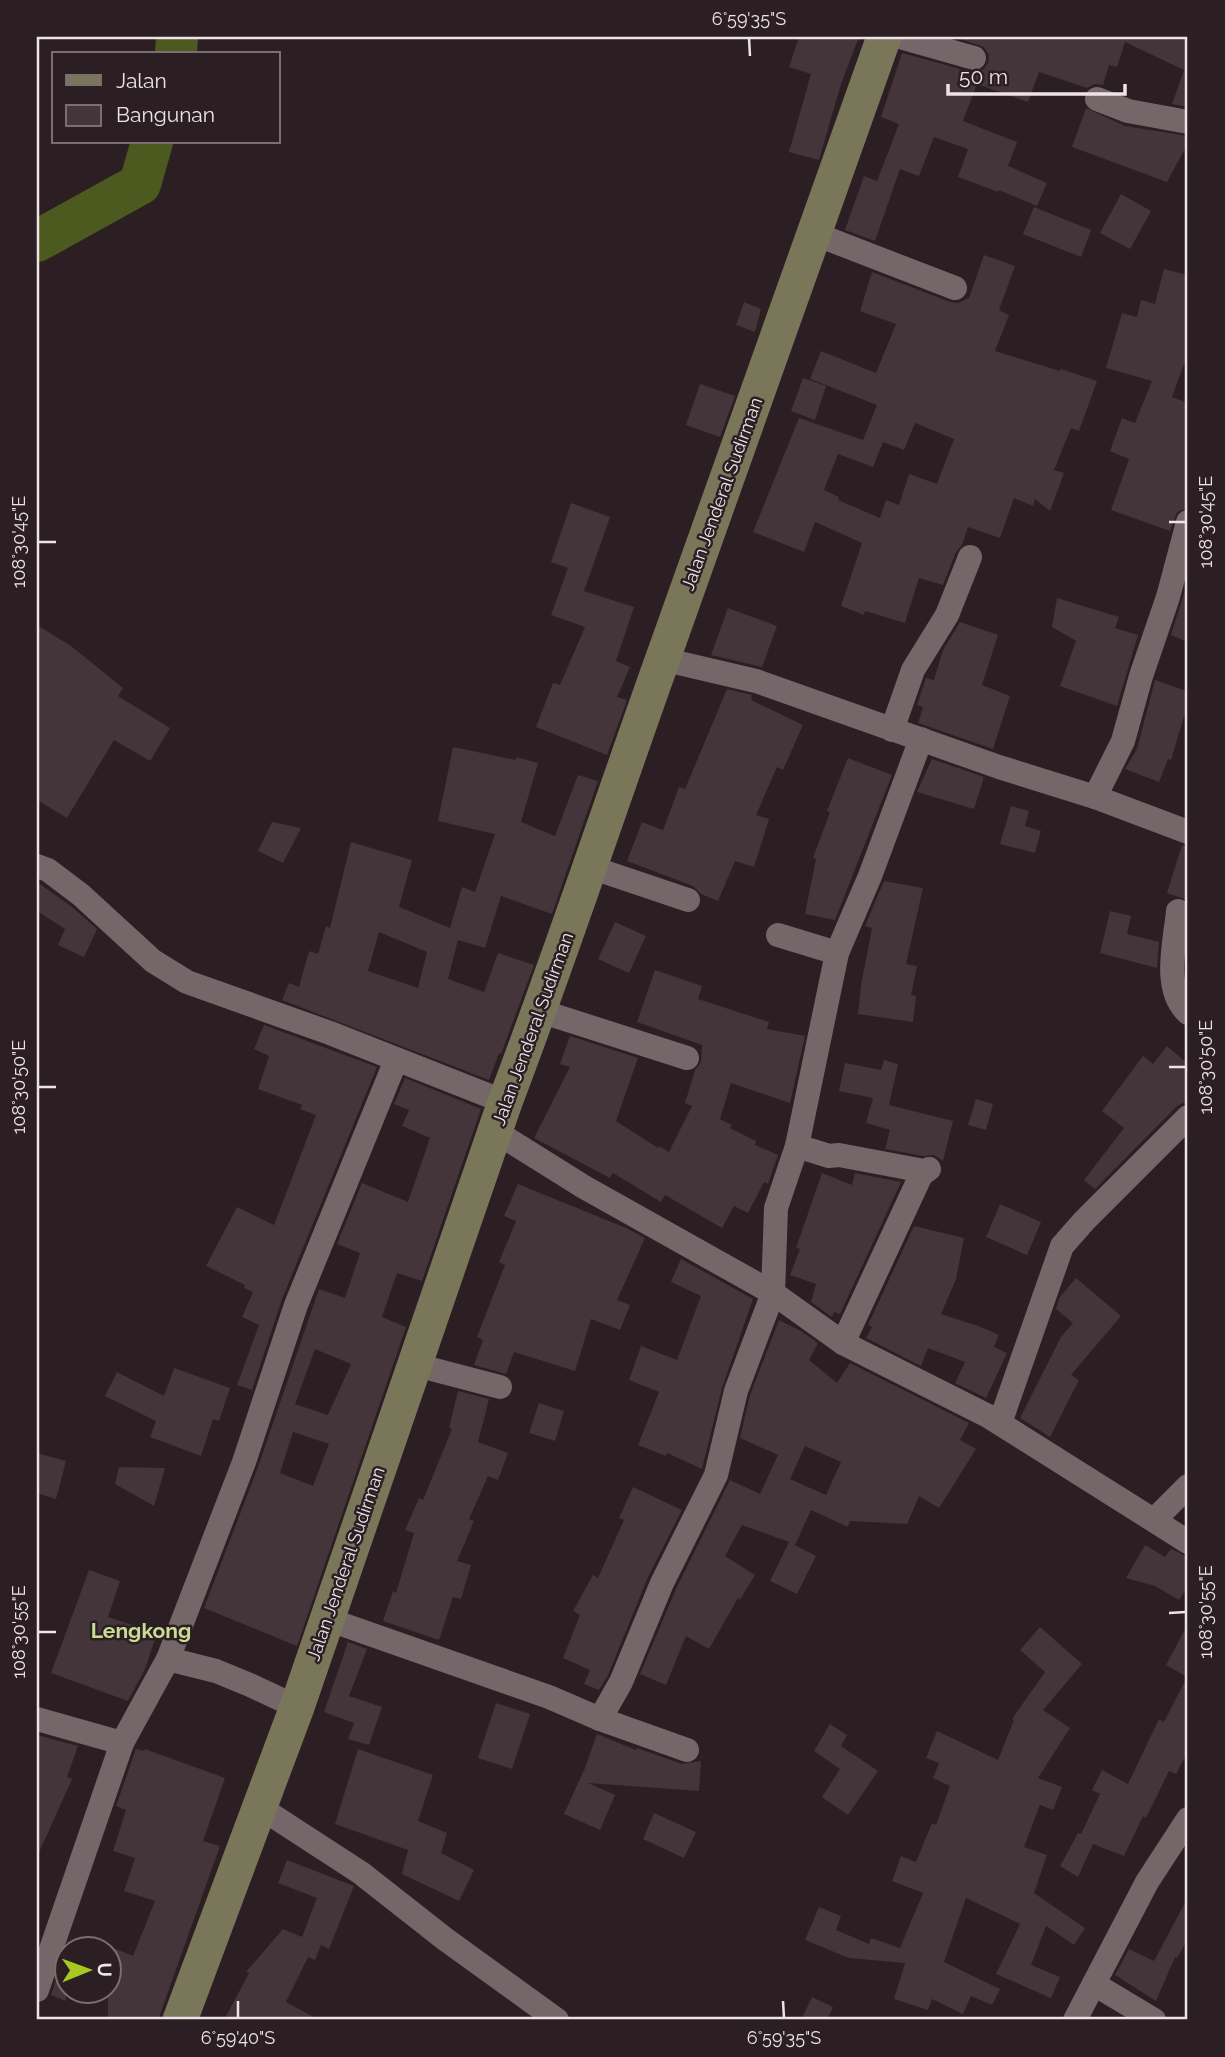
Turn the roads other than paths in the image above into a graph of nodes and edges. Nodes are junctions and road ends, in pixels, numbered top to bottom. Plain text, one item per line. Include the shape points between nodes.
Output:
1 (884, 37) edge
2 (900, 37) edge
3 (974, 58) dead end
4 (1097, 99) dead end
5 (1188, 122) edge
6 (815, 234) junction
7 (955, 288) dead end
8 (1188, 522) edge
9 (970, 557) dead end
10 (662, 659) junction
11 (892, 730) junction
12 (921, 739) junction
13 (1095, 797) junction
14 (1188, 832) edge
15 (37, 866) edge
16 (590, 867) junction
17 (688, 900) dead end
18 (1178, 912) dead end
19 (778, 935) dead end
20 (837, 953) junction
21 (540, 1011) junction
22 (1188, 1013) edge
23 (687, 1058) dead end
24 (396, 1060) junction
25 (500, 1117) junction
26 (1188, 1117) edge
27 (797, 1146) junction
28 (773, 1293) junction
29 (843, 1343) junction
30 (416, 1365) junction
31 (500, 1387) dead end
32 (1000, 1423) junction
33 (1188, 1486) edge
34 (1154, 1520) junction
35 (1188, 1542) edge
36 (327, 1619) junction
37 (167, 1659) junction
38 (297, 1707) junction
39 (37, 1719) edge
40 (600, 1719) junction
41 (122, 1743) junction
42 (687, 1750) dead end
43 (261, 1808) junction
44 (1188, 1819) edge
45 (1094, 1984) junction
46 (37, 1990) edge
47 (180, 2020) edge
48 (557, 2020) edge
49 (1074, 2020) edge
50 (1154, 2020) edge

1 - 6 main road, Jalan Jenderal Sudirman
2 - 3 street
4 - 5 street via 1128,111
6 - 7 street
6 - 10 main road, Jalan Jenderal Sudirman
8 - 13 street via 1123,741
9 - 11 street via 947,615 913,670
10 - 11 street via 756,681
10 - 16 main road, Jalan Jenderal Sudirman
11 - 12 street
12 - 13 street
12 - 20 street
13 - 14 street
15 - 24 street via 81,895 153,961 187,982
16 - 17 street
16 - 21 main road, Jalan Jenderal Sudirman
18 - 22 street via 1172,980
19 - 20 street
20 - 27 street
21 - 23 street
21 - 25 main road, Jalan Jenderal Sudirman
24 - 25 street
24 - 37 street via 296,1305 244,1462
25 - 28 street via 584,1187
25 - 30 main road, Jalan Jenderal Sudirman
26 - 32 street via 1062,1246
27 - 28 street via 776,1208
27 - 29 street via 829,1156 926,1170
28 - 29 street
28 - 40 street via 736,1391 716,1475
29 - 32 street
30 - 31 street
30 - 36 main road, Jalan Jenderal Sudirman
32 - 34 street
33 - 34 street
34 - 35 street
36 - 38 main road, Jalan Jenderal Sudirman
36 - 40 street
37 - 38 street via 216,1671
37 - 41 street
38 - 43 main road, Jalan Jenderal Sudirman
39 - 41 street
40 - 42 street
41 - 46 street
43 - 47 main road, Jalan Jenderal Sudirman
43 - 48 street via 361,1873
44 - 45 street via 1147,1882
45 - 49 street
45 - 50 street

